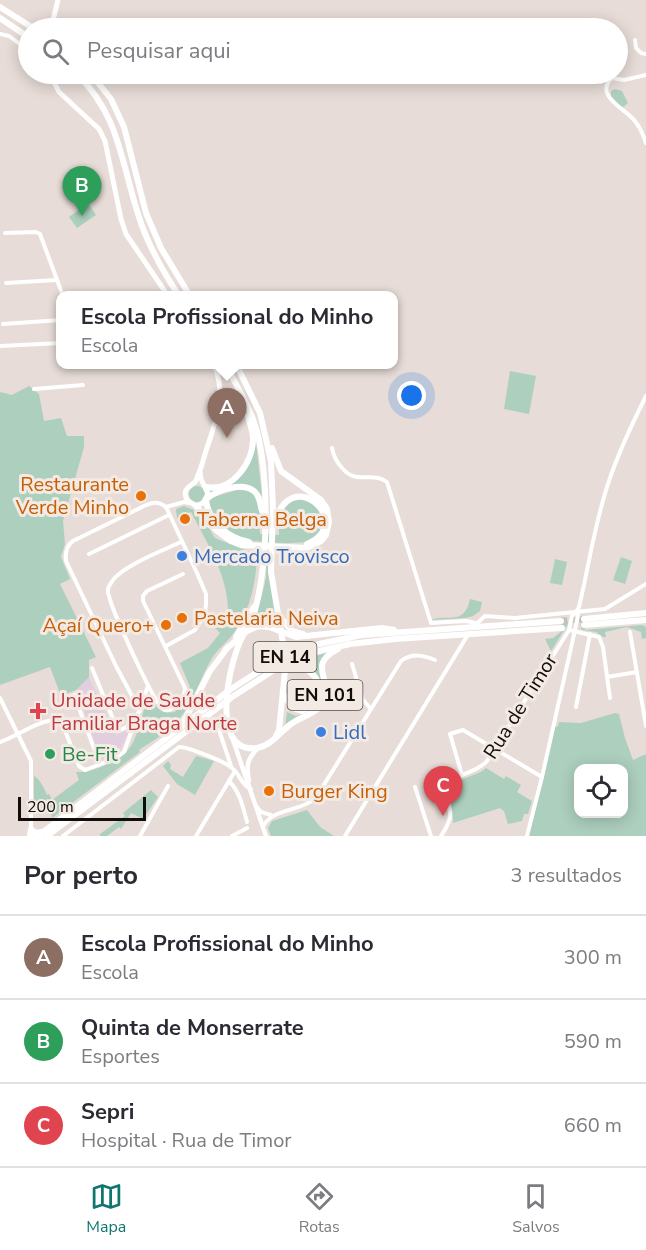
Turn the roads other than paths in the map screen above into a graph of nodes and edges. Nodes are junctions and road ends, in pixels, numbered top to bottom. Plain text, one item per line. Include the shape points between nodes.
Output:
1 (58, 0) edge
2 (0, 6) edge
3 (0, 18) edge
4 (54, 18) edge
5 (18, 19) edge
6 (18, 30) edge
7 (0, 34) edge
8 (636, 40) dead end
9 (18, 43) edge
10 (646, 54) edge
11 (646, 75) edge
12 (628, 79) edge
13 (55, 84) edge
14 (85, 84) edge
15 (99, 84) edge
16 (608, 84) edge
17 (646, 143) edge
18 (5, 233) dead end
19 (57, 280) junction
20 (6, 283) dead end
21 (61, 291) edge
22 (165, 291) edge
23 (176, 291) edge
24 (187, 291) edge
25 (56, 320) edge
26 (3, 324) dead end
27 (56, 343) edge
28 (0, 346) edge
29 (216, 369) edge
30 (228, 369) edge
31 (238, 369) edge
32 (83, 385) dead end
33 (34, 389) dead end
34 (239, 390) junction
35 (646, 396) edge
36 (267, 437) junction
37 (332, 447) dead end
38 (200, 471) junction
39 (195, 482) junction
40 (205, 486) junction
41 (185, 497) junction
42 (207, 499) junction
43 (177, 504) junction
44 (193, 504) junction
45 (166, 507) junction
46 (169, 515) junction
47 (265, 516) junction
48 (272, 535) junction
49 (181, 542) junction
50 (89, 554) dead end
51 (183, 574) dead end
52 (646, 584) edge
53 (255, 607) junction
54 (646, 613) edge
55 (280, 615) junction
56 (579, 618) junction
57 (646, 620) edge
58 (476, 623) junction
59 (564, 626) junction
60 (575, 630) junction
61 (407, 631) junction
62 (245, 632) junction
63 (630, 632) dead end
64 (282, 633) junction
65 (322, 634) junction
66 (469, 634) junction
67 (590, 634) junction
68 (350, 644) junction
69 (166, 646) junction
70 (225, 650) junction
71 (435, 660) dead end
72 (352, 664) dead end
73 (283, 666) junction
74 (92, 668) dead end
75 (637, 672) junction
76 (607, 677) junction
77 (149, 685) junction
78 (284, 688) junction
79 (74, 695) dead end
80 (643, 696) edge
81 (0, 698) edge
82 (610, 698) dead end
83 (576, 707) dead end
84 (644, 707) edge
85 (371, 709) junction
86 (140, 711) junction
87 (136, 723) junction
88 (181, 726) junction
89 (646, 726) edge
90 (219, 730) dead end
91 (231, 734) junction
92 (18, 735) junction
93 (275, 738) junction
94 (0, 742) edge
95 (258, 748) junction
96 (495, 749) junction
97 (100, 764) junction
98 (233, 769) junction
99 (462, 775) junction
100 (542, 777) junction
101 (229, 781) junction
102 (168, 786) dead end
103 (415, 787) dead end
104 (251, 788) junction
105 (257, 807) junction
106 (272, 815) junction
107 (247, 822) dead end
108 (263, 826) junction
109 (247, 828) dead end
110 (31, 832) edge
111 (47, 833) edge
112 (38, 836) edge
113 (63, 836) edge
114 (140, 836) edge
115 (196, 836) edge
116 (232, 836) edge
117 (266, 836) edge
118 (345, 836) edge
119 (430, 836) edge
120 (441, 836) edge
121 (527, 836) edge

1 - 4 main road
2 - 5 highway
3 - 6 highway
7 - 9 street
8 - 10 street via 636,48
11 - 12 street
13 - 22 main road via 99,129 126,234
14 - 23 highway via 104,106 148,242
15 - 24 highway via 124,127 160,248
16 - 17 street via 612,101 634,120
18 - 19 street via 39,234
19 - 20 street
19 - 21 street
25 - 26 street
27 - 28 street
29 - 38 main road via 221,400
30 - 34 highway
31 - 36 highway
32 - 33 street
34 - 40 highway via 253,432 249,460 238,476 221,486
34 - 47 highway via 259,439
35 - 56 street via 608,482
36 - 44 highway via 281,471 321,500 327,509 329,522 321,541 307,548 241,545 216,530
36 - 48 highway via 273,486
37 - 58 street via 334,459 346,473 387,482 430,623
38 - 39 main road
38 - 40 main road
39 - 40 main road
39 - 41 main road via 186,489
40 - 42 main road
41 - 43 street
41 - 44 main road
42 - 44 main road
42 - 47 highway via 229,489 246,487 257,494
42 - 48 highway via 208,510 219,526 232,537 251,543 313,542 324,528 323,511 310,498 290,499 280,511
43 - 44 street
43 - 45 street
45 - 46 street
45 - 86 street via 152,502 73,541 65,555
46 - 49 street
46 - 50 street
47 - 53 highway via 262,577
48 - 55 highway via 273,583
49 - 69 street via 206,594 204,614 195,630
49 - 77 street via 122,571 112,579 109,588 118,620
51 - 69 street via 143,596
52 - 56 street via 619,602
53 - 62 highway
53 - 70 highway
54 - 56 highway
55 - 64 highway
55 - 65 highway via 296,633
56 - 57 highway
56 - 58 street via 492,615
56 - 59 street, Rua de Timor
56 - 60 street
58 - 66 street
59 - 60 street
59 - 61 highway, EN 14
59 - 66 highway, EN 14
59 - 96 street, Rua de Timor
60 - 67 street
60 - 100 street
61 - 65 highway via 382,628
61 - 88 highway, EN 14 via 340,639 294,653 247,678
62 - 64 highway via 264,626
62 - 70 highway
62 - 91 highway via 226,700
63 - 75 street
64 - 65 highway via 296,637
64 - 78 highway
66 - 68 highway, EN 14
66 - 118 street
67 - 76 street via 601,641
67 - 83 street
68 - 73 highway, EN 14 via 310,653
68 - 93 highway, EN 101 via 332,652 322,665 326,695 321,705
69 - 77 street via 185,692 171,709 163,710
70 - 88 highway
71 - 85 street via 422,655 406,657
72 - 85 street via 363,700
73 - 78 highway via 298,665 310,670 319,691 311,706 299,711 289,705
73 - 111 highway, EN 14 via 232,697
74 - 87 street via 118,731
75 - 76 street
75 - 80 street
76 - 82 street
77 - 86 street
78 - 93 highway
79 - 97 street
80 - 84 street
81 - 92 street
84 - 89 street
85 - 106 street via 315,799
86 - 87 street
87 - 97 street via 124,752
88 - 111 highway, EN 14
90 - 98 street
91 - 95 highway via 240,744
91 - 104 street
92 - 94 street
92 - 97 street via 57,720 62,723 81,769
92 - 110 street via 31,761
93 - 95 highway, EN 101
95 - 104 street via 247,765
96 - 99 street, Rua de Timor via 482,767
96 - 99 street via 463,730 450,735
96 - 100 street
98 - 101 street
98 - 104 street via 245,787
98 - 113 street via 214,758 178,747
99 - 120 street, Rua de Timor via 447,793 449,820
100 - 121 street
101 - 107 street via 241,799
101 - 115 street
102 - 114 street
103 - 119 street
104 - 105 street
105 - 106 street
105 - 108 street
106 - 108 street
108 - 117 street
109 - 116 street
110 - 111 highway
111 - 112 highway, EN 14

